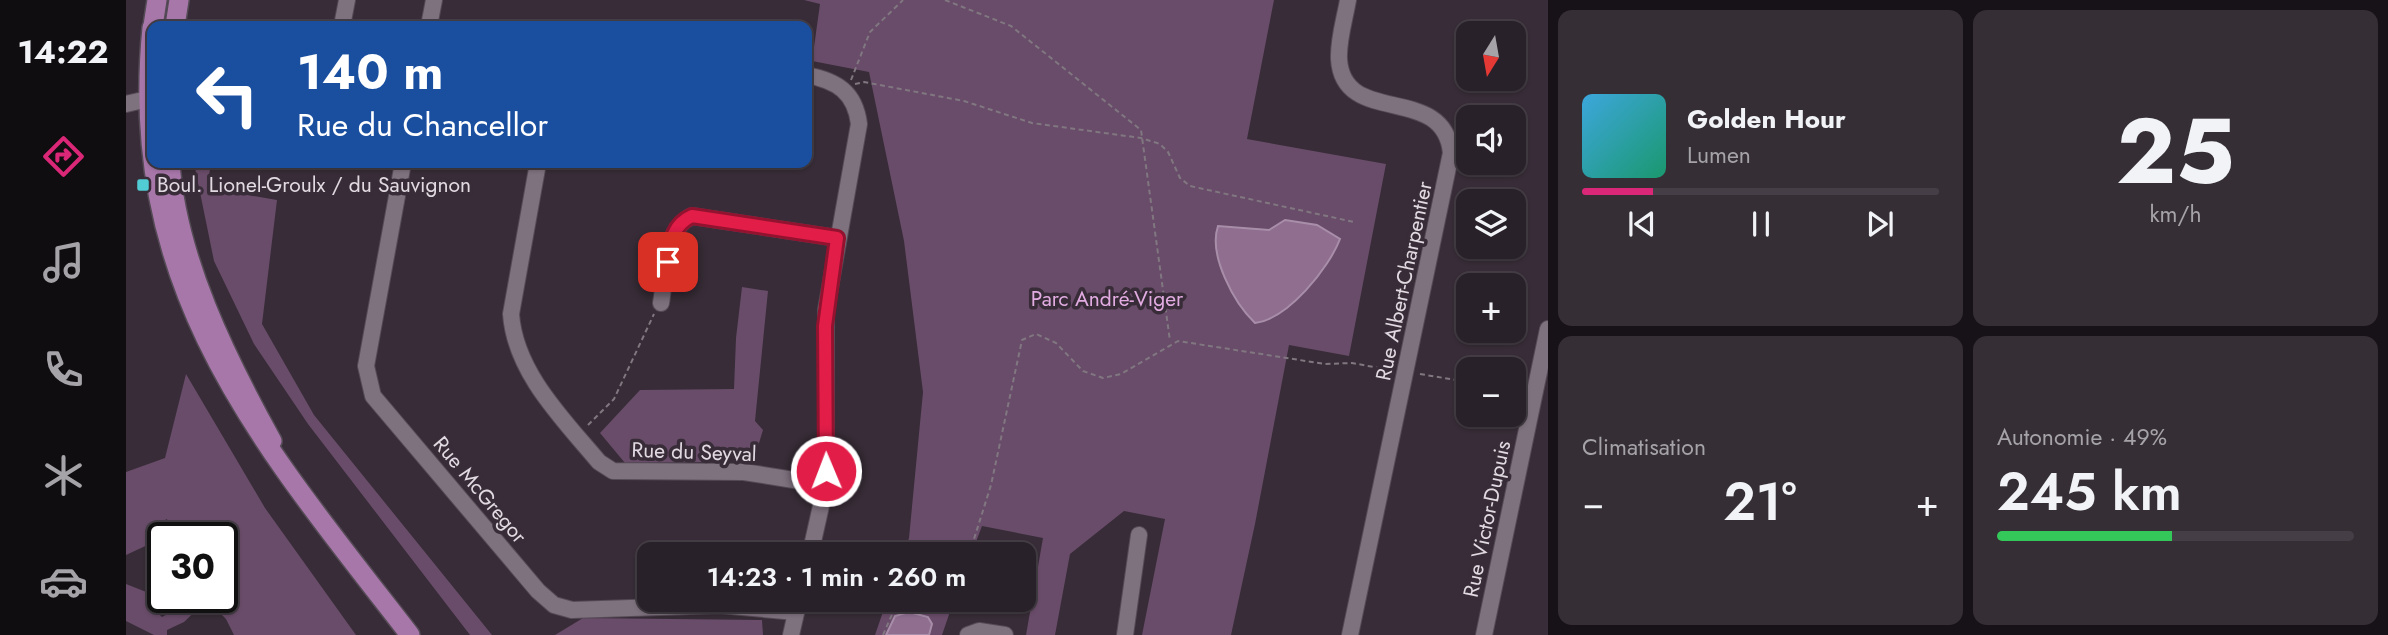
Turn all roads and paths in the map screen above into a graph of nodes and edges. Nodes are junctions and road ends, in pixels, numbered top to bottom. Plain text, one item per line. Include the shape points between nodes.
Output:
1 (157, 0) edge
2 (179, 0) edge
3 (347, 0) edge
4 (434, 0) edge
5 (903, 0) edge
6 (945, 0) edge
7 (1348, 0) edge
8 (153, 21) edge
9 (176, 21) edge
10 (343, 21) edge
11 (430, 21) edge
12 (147, 60) edge
13 (812, 76) edge
14 (126, 89) edge
15 (845, 90) junction
16 (141, 100) edge
17 (1141, 138) junction
18 (147, 155) edge
19 (149, 168) edge
20 (171, 168) edge
21 (402, 168) edge
22 (536, 168) edge
23 (1354, 222) dead end
24 (837, 238) junction
25 (661, 303) joint
26 (1548, 329) edge
27 (1171, 343) junction
28 (1406, 372) junction
29 (1456, 380) edge
30 (577, 436) junction
31 (825, 485) junction
32 (312, 508) junction
33 (1139, 536) dead end
34 (813, 542) edge
35 (973, 542) edge
36 (637, 608) edge
37 (796, 612) edge
38 (893, 612) edge
39 (410, 635) edge
40 (791, 635) edge
41 (883, 635) edge
42 (968, 635) edge
43 (1005, 635) edge
44 (1125, 635) edge
45 (1350, 635) edge
46 (1485, 635) edge

1 - 8 main road
2 - 9 main road
3 - 10 street
4 - 11 street
5 - 15 path via 870,32
6 - 17 path via 1011,26 1141,130
7 - 28 street, Rue Albert-Charpentier via 1339,51 1346,80 1362,96 1426,114 1446,130 1450,142 1450,166
12 - 16 main road
13 - 15 street
14 - 16 street
15 - 17 path via 864,82 964,101 1032,123
15 - 24 street via 859,124
16 - 18 main road
17 - 23 path via 1160,144 1190,186
17 - 27 path
19 - 32 main road via 157,222 184,308 216,374 251,430
20 - 32 main road via 189,251 214,321 263,425
21 - 36 street, Rue McGregor via 366,366 373,396 537,591 554,605 572,610
22 - 30 street, Rue du Seyval via 512,331 523,364
24 - 25 street via 692,216 683,219 673,233
24 - 31 street via 825,326
25 - 30 path via 614,399
26 - 46 street, Rue Victor-Dupuis
27 - 28 path
27 - 35 path via 1121,374 1103,378 1083,371 1056,343 1036,334 1022,340 991,485
28 - 29 path
28 - 45 street, Rue Albert-Charpentier
30 - 31 street, Rue du Seyval via 613,471 744,472
31 - 34 street
32 - 39 main road
33 - 44 street
37 - 40 street
38 - 41 path
42 - 43 street via 979,631

